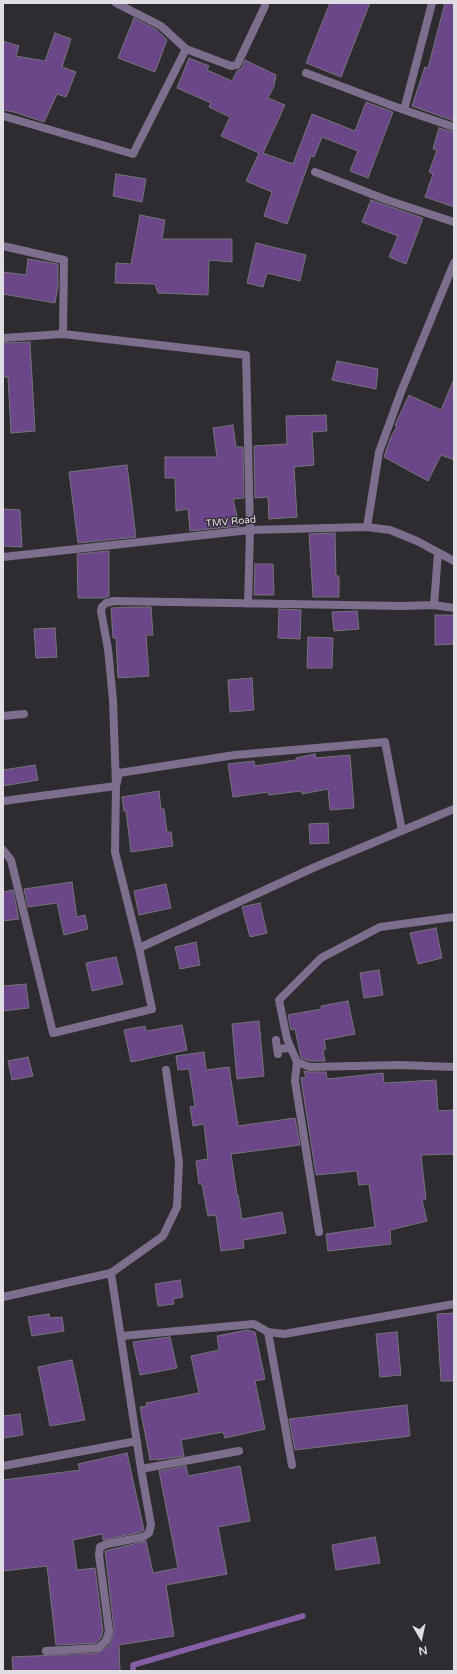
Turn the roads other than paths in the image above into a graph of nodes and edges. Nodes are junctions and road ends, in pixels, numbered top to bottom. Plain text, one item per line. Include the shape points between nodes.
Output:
1 (116, 3) edge
2 (432, 3) edge
3 (265, 6) dead end
4 (186, 49) junction
5 (306, 73) dead end
6 (404, 110) junction
7 (3, 116) edge
8 (454, 127) edge
9 (315, 172) dead end
10 (454, 222) edge
11 (3, 246) edge
12 (454, 263) edge
13 (63, 334) junction
14 (3, 338) edge
15 (367, 527) junction
16 (250, 530) junction
17 (438, 553) junction
18 (3, 557) edge
19 (454, 561) edge
20 (248, 604) junction
21 (434, 605) junction
22 (454, 608) edge
23 (24, 714) dead end
24 (3, 716) edge
25 (116, 786) junction
26 (3, 801) edge
27 (454, 809) edge
28 (402, 831) junction
29 (3, 850) edge
30 (454, 917) edge
31 (139, 948) junction
32 (276, 1040) dead end
33 (289, 1048) junction
34 (297, 1062) junction
35 (454, 1067) edge
36 (166, 1070) dead end
37 (319, 1232) dead end
38 (111, 1273) junction
39 (3, 1297) edge
40 (454, 1304) edge
41 (268, 1332) junction
42 (122, 1336) junction
43 (137, 1441) junction
44 (239, 1451) dead end
45 (292, 1465) dead end
46 (3, 1466) edge
47 (141, 1470) junction
48 (46, 1651) dead end

1 - 4 street via 161,26
2 - 6 street
3 - 4 street via 237,65 227,65
4 - 7 street via 133,154
5 - 6 street
6 - 8 street
9 - 10 street via 386,200
11 - 13 street via 64,260
12 - 15 street via 379,452
13 - 14 street
13 - 16 street via 246,355
15 - 16 street, TMV Road
15 - 17 street, TMV Road via 390,530
16 - 18 street, TMV Road
16 - 20 street
17 - 19 street, TMV Road
17 - 21 street
20 - 21 street
20 - 25 street via 114,601 102,607 113,700
21 - 22 street
23 - 24 street
25 - 26 street
25 - 28 street via 119,773 235,755 385,742
25 - 31 street via 115,852
27 - 28 street
28 - 31 street via 315,867
29 - 31 street via 11,860 53,1033 152,1009
30 - 33 street via 380,927 321,958 279,1000
32 - 33 street via 277,1051
33 - 34 street
34 - 35 street via 310,1067
34 - 37 street via 295,1081
36 - 38 street via 179,1162 177,1208 163,1236
38 - 39 street
38 - 42 street
40 - 41 street via 284,1334
41 - 42 street via 254,1324
41 - 45 street
42 - 43 street
43 - 46 street
43 - 47 street
44 - 47 street
47 - 48 street via 151,1525 149,1533 143,1537 100,1547 109,1631 106,1641 98,1648

